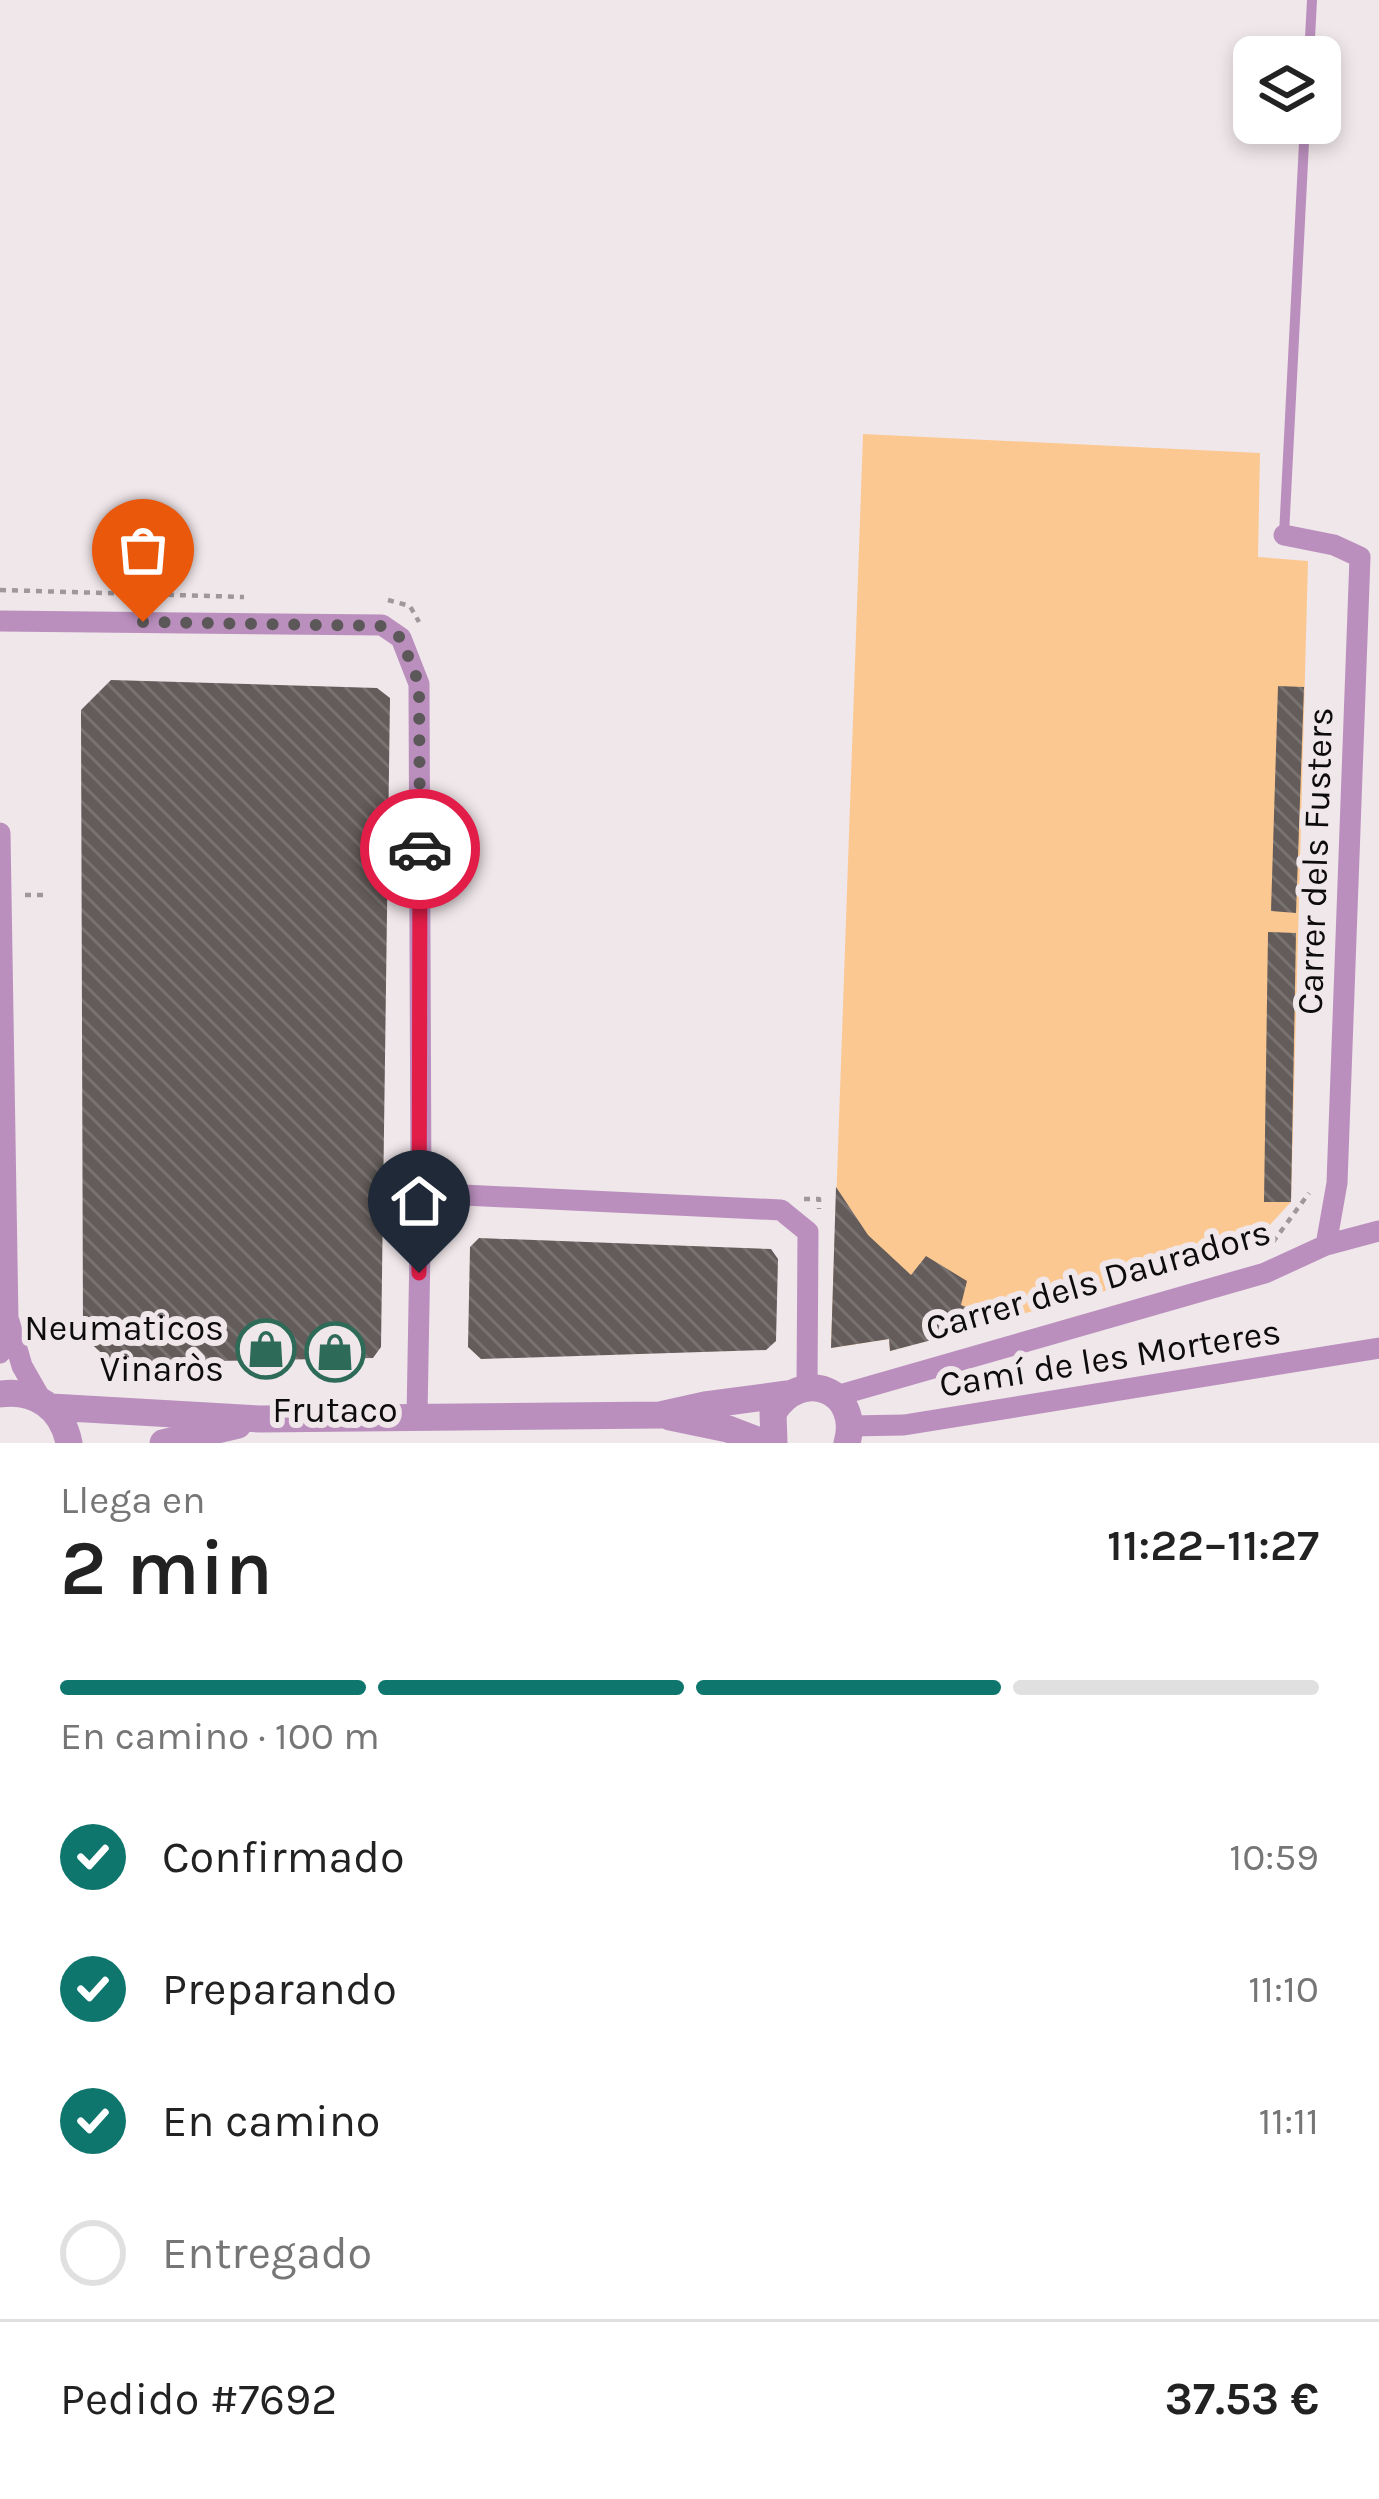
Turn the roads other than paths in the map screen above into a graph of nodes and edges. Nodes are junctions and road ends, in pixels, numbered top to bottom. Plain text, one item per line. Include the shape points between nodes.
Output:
1 (1312, 0) edge
2 (1310, 36) edge
3 (1304, 144) edge
4 (1284, 535) joint
5 (0, 620) edge
6 (0, 833) edge
7 (2, 928) edge
8 (421, 1193) junction
9 (1379, 1231) edge
10 (1326, 1245) junction
11 (8, 1320) junction
12 (1379, 1348) edge
13 (0, 1353) edge
14 (797, 1391) junction
15 (0, 1394) edge
16 (836, 1396) junction
17 (47, 1404) junction
18 (660, 1415) junction
19 (417, 1417) junction
20 (260, 1420) junction
21 (849, 1435) edge
22 (69, 1443) edge
23 (164, 1443) edge
24 (765, 1443) edge
25 (774, 1443) edge

1 - 2 lane
3 - 4 lane
4 - 10 street, Carrer dels Fusters via 1360,557 1336,1183
5 - 8 street via 382,626 412,638 419,684
6 - 7 street
7 - 11 street
8 - 14 street via 789,1204 808,1232
8 - 19 street
9 - 10 street, Carrer dels Dauradors
10 - 16 street, Carrer dels Dauradors via 1265,1274
11 - 13 street
11 - 17 street via 22,1366
12 - 21 street, Camí de les Morteres
14 - 16 street
14 - 18 street
14 - 25 street via 773,1413
15 - 17 street
16 - 21 street via 849,1415
17 - 20 street
17 - 22 street
18 - 19 street
18 - 24 street
19 - 20 street
20 - 23 street

